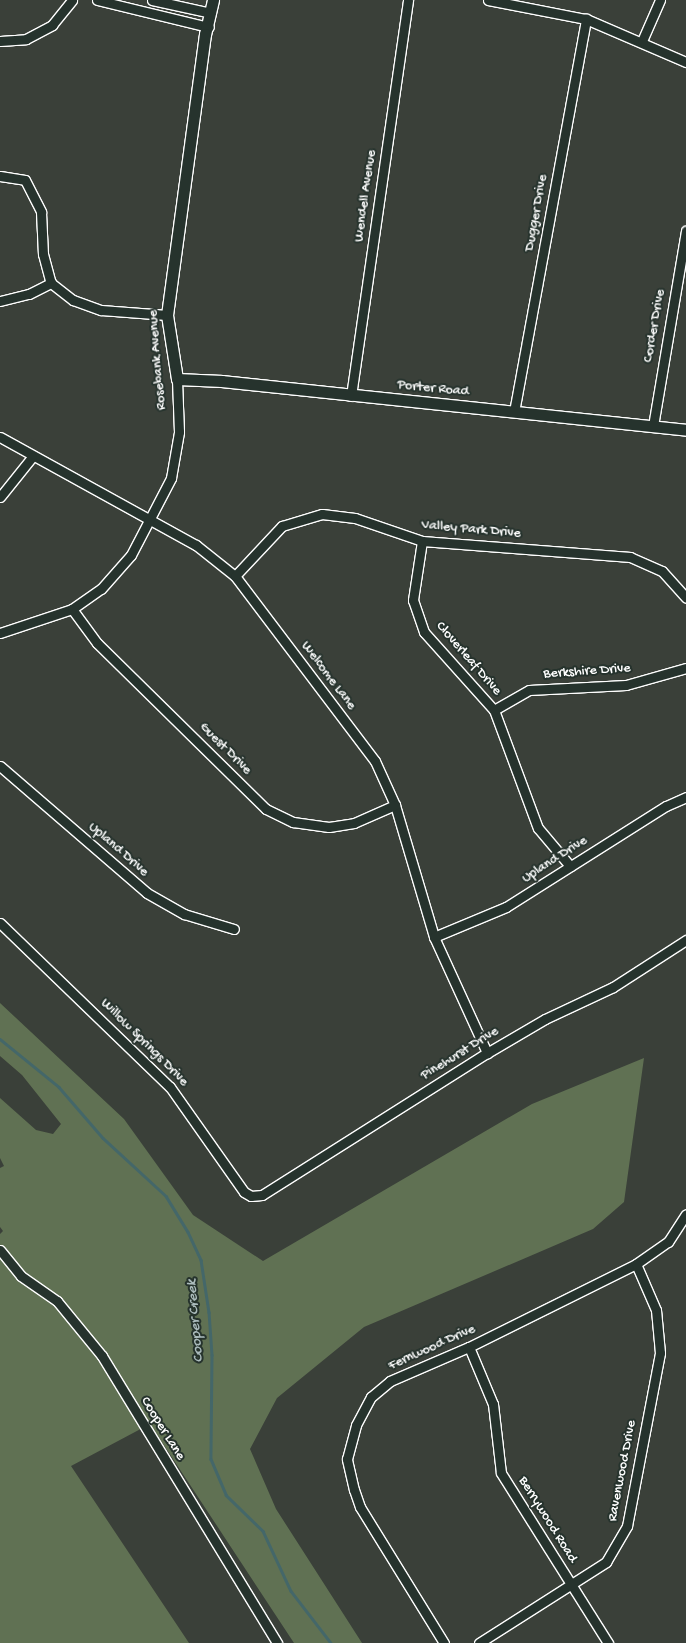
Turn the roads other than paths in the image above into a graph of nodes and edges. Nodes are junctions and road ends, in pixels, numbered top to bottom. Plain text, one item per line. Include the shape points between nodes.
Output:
1 (72, 0) edge
2 (97, 0) edge
3 (152, 0) edge
4 (213, 0) edge
5 (408, 0) edge
6 (488, 0) edge
7 (660, 0) edge
8 (514, 1) edge
9 (211, 13) junction
10 (586, 18) junction
11 (209, 27) junction
12 (0, 40) edge
13 (642, 40) junction
14 (686, 62) edge
15 (0, 176) edge
16 (686, 231) edge
17 (51, 283) junction
18 (0, 301) edge
19 (166, 315) junction
20 (177, 380) junction
21 (351, 396) junction
22 (514, 412) junction
23 (654, 426) junction
24 (686, 430) edge
25 (0, 437) edge
26 (32, 457) junction
27 (0, 497) edge
28 (151, 521) junction
29 (422, 541) junction
30 (235, 576) junction
31 (686, 598) edge
32 (72, 609) junction
33 (0, 633) edge
34 (686, 668) edge
35 (494, 710) junction
36 (0, 766) edge
37 (686, 796) edge
38 (395, 805) junction
39 (570, 866) junction
40 (0, 923) edge
41 (234, 929) dead end
42 (434, 936) junction
43 (686, 940) edge
44 (488, 1053) junction
45 (251, 1196) joint
46 (686, 1214) edge
47 (0, 1250) edge
48 (636, 1264) junction
49 (468, 1347) junction
50 (572, 1584) junction
51 (277, 1643) edge
52 (444, 1643) edge
53 (479, 1643) edge
54 (608, 1643) edge

1 - 12 street via 52,25 26,39
2 - 11 street
3 - 9 street
4 - 9 street, Rosebank Avenue
5 - 21 street, Wendell Avenue
6 - 8 street
7 - 13 street
8 - 10 street
9 - 11 street, Rosebank Avenue
10 - 13 street
10 - 22 street, Dugger Drive
11 - 19 street, Rosebank Avenue via 205,34
13 - 14 street
15 - 17 street via 25,180 41,212 43,254
16 - 23 street, Corder Drive
17 - 18 street via 30,294
17 - 19 street via 73,300 101,310
19 - 20 street, Rosebank Avenue
20 - 21 street, Porter Road
20 - 28 street, Rosebank Avenue via 179,432 171,478
21 - 22 street, Porter Road
22 - 23 street, Porter Road
23 - 24 street, Porter Road
25 - 26 street, Welcome Lane
26 - 27 street
26 - 28 street, Welcome Lane
28 - 30 street, Welcome Lane via 196,545
28 - 32 street, Rosebank Avenue via 117,572
29 - 30 street, Valley Park Drive via 355,518 322,514 282,526
29 - 31 street, Valley Park Drive via 630,557 662,571
29 - 35 street, Cloverleaf Drive via 413,600 424,632
30 - 38 street, Welcome Lane via 375,761
32 - 33 street, Rosebank Avenue
32 - 38 street, Guest Drive via 97,643 266,809 293,822 329,828 354,823
34 - 35 street, Berkshire Drive via 626,685 529,690
35 - 39 street, Cloverleaf Drive via 538,828
36 - 41 street, Upland Drive via 147,893 184,914
37 - 39 street, Upland Drive
38 - 42 street, Welcome Lane
39 - 42 street, Upland Drive via 506,907
40 - 45 street, Willow Springs Drive via 170,1087 244,1192
42 - 44 street, Welcome Lane
43 - 44 street, Pinehurst Drive via 614,987 545,1019
44 - 45 street, Pinehurst Drive via 262,1195
46 - 48 street, Fernwood Drive via 668,1242
47 - 51 street, Cooper Lane via 21,1276 57,1301 102,1356
48 - 49 street, Fernwood Drive
48 - 50 street, Ravenwood Drive via 656,1310 660,1353 627,1526 606,1562
49 - 50 street, Berrywood Road via 494,1404 501,1473
49 - 52 street, Fernwood Drive via 390,1381 371,1398 356,1425 348,1459 360,1507
50 - 53 street, Ravenwood Drive
50 - 54 street, Berrywood Road

